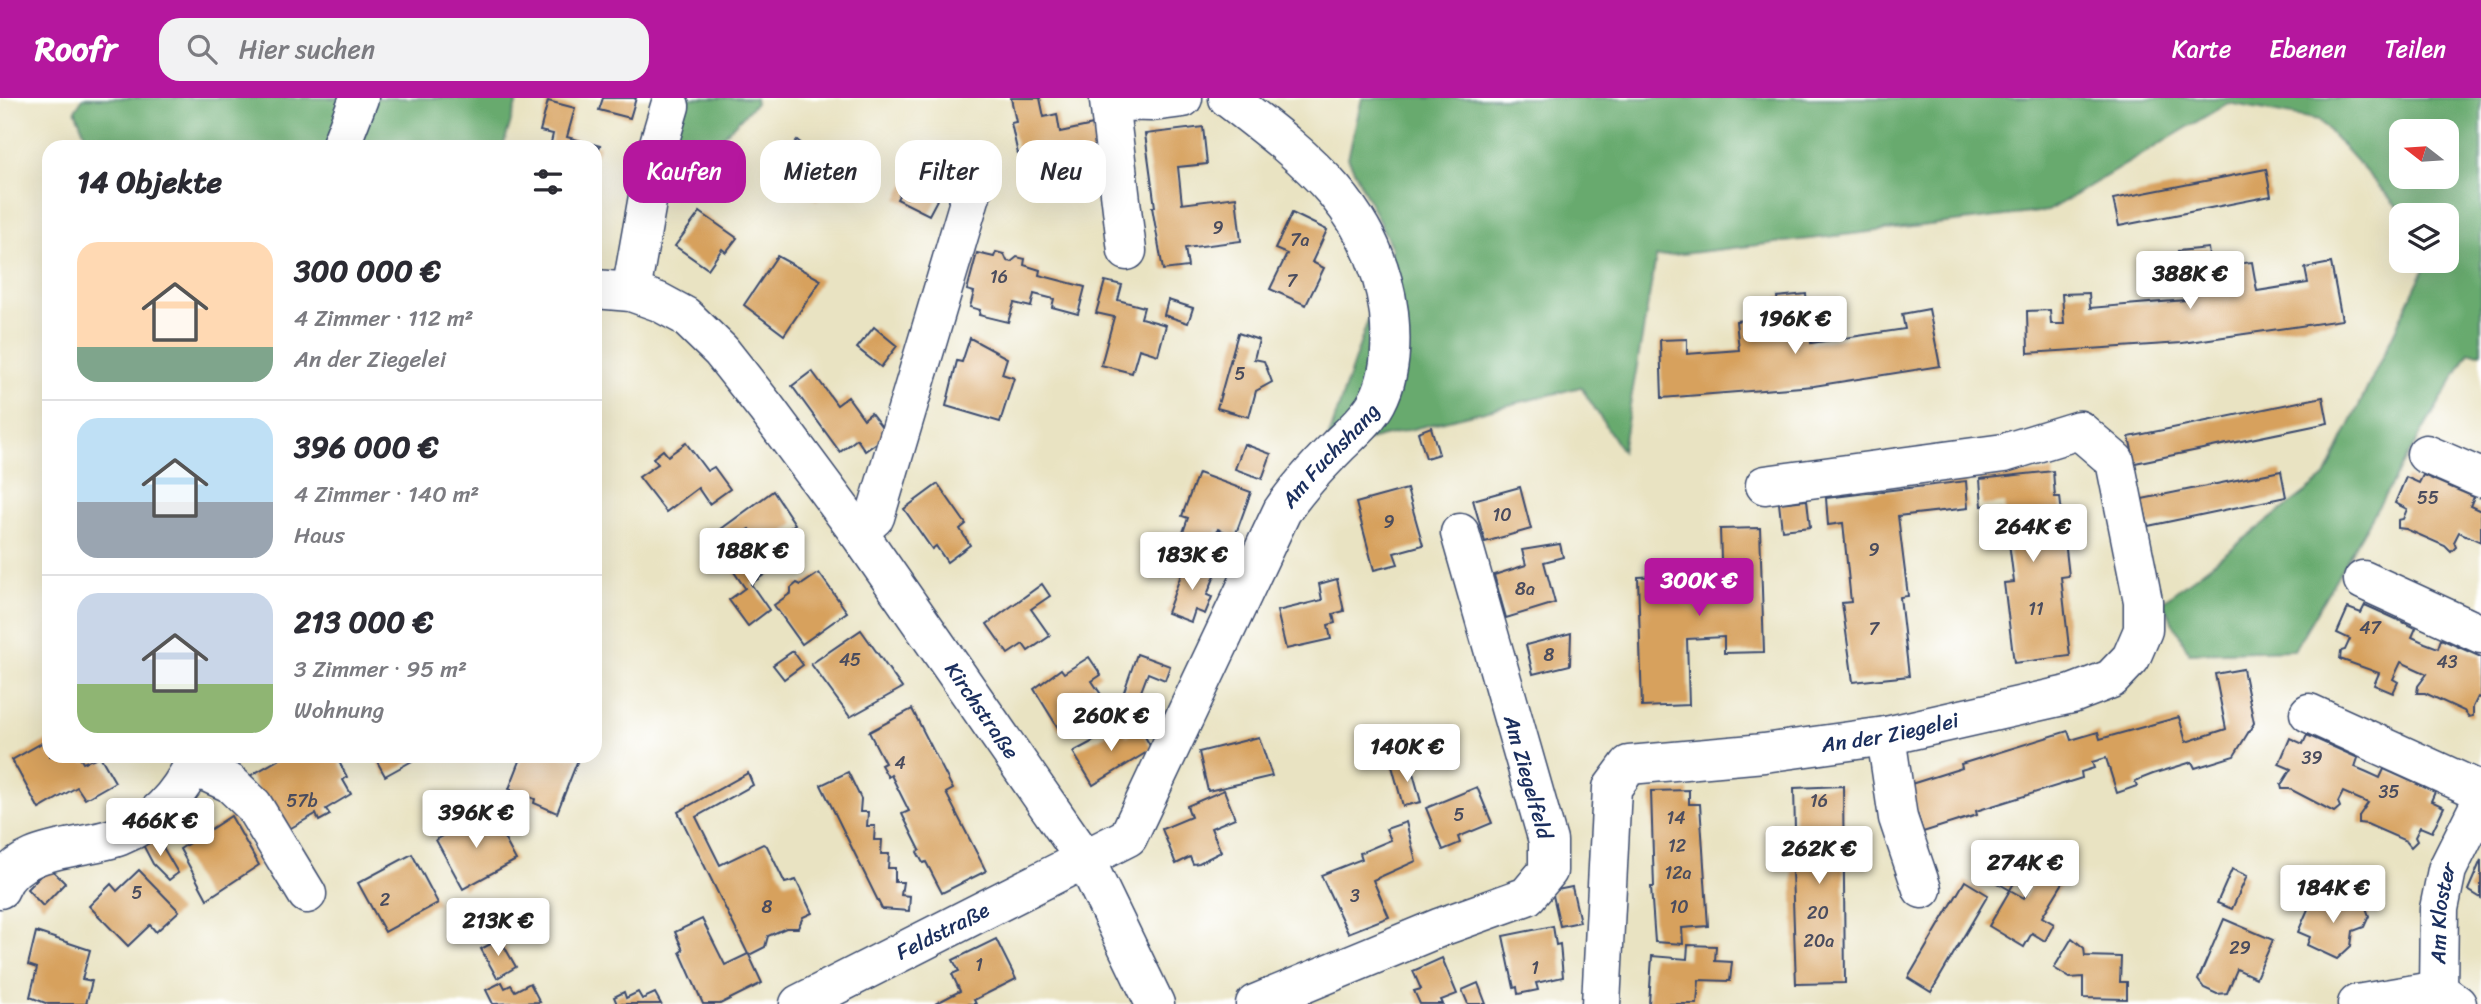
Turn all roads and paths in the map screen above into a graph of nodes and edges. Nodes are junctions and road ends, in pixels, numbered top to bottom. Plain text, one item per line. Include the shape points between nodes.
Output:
1 (359, 98) edge
2 (1183, 98) edge
3 (1228, 98) edge
4 (670, 106) dead end
5 (344, 140) edge
6 (969, 203) edge
7 (1127, 251) dead end
8 (613, 290) edge
9 (2426, 454) dead end
10 (2481, 478) edge
11 (1765, 485) dead end
12 (858, 532) junction
13 (1460, 533) dead end
14 (2363, 580) dead end
15 (2481, 634) edge
16 (2309, 713) dead end
17 (1886, 736) junction
18 (194, 763) edge
19 (198, 763) edge
20 (2481, 791) edge
21 (2481, 802) edge
22 (1085, 859) junction
23 (0, 889) edge
24 (1923, 889) dead end
25 (307, 894) dead end
26 (2447, 997) edge
27 (799, 1004) edge
28 (1154, 1004) edge
29 (1255, 1004) edge
30 (1601, 1004) edge
31 (2357, 1004) edge

1 - 5 street
2 - 7 street via 1109,101
3 - 22 street, Am Fuchshang via 1312,167 1367,236 1385,280 1391,327 1386,377 1377,403 1301,483 1282,511 1128,837
4 - 8 street
6 - 12 street via 875,517
8 - 12 street, Kirchstraße via 659,302 685,316 721,351
9 - 10 street
11 - 17 street, An der Ziegelei via 2004,453 2079,430 2115,461 2143,601 2143,629 2131,658 2111,679 2072,694
12 - 22 street, Kirchstraße
13 - 29 street, Am Ziegelfeld via 1548,841 1548,871 1527,896
14 - 15 street
16 - 20 street
17 - 24 street via 1898,818
17 - 30 street, An der Ziegelei via 1629,765 1612,788
18 - 23 street via 166,807 143,823 120,836 28,859
19 - 25 street via 253,805
21 - 26 street, Am Kloster via 2447,870 2439,909
22 - 27 street, Feldstraße
22 - 28 street, Kirchstraße
26 - 31 street, Am Kloster

